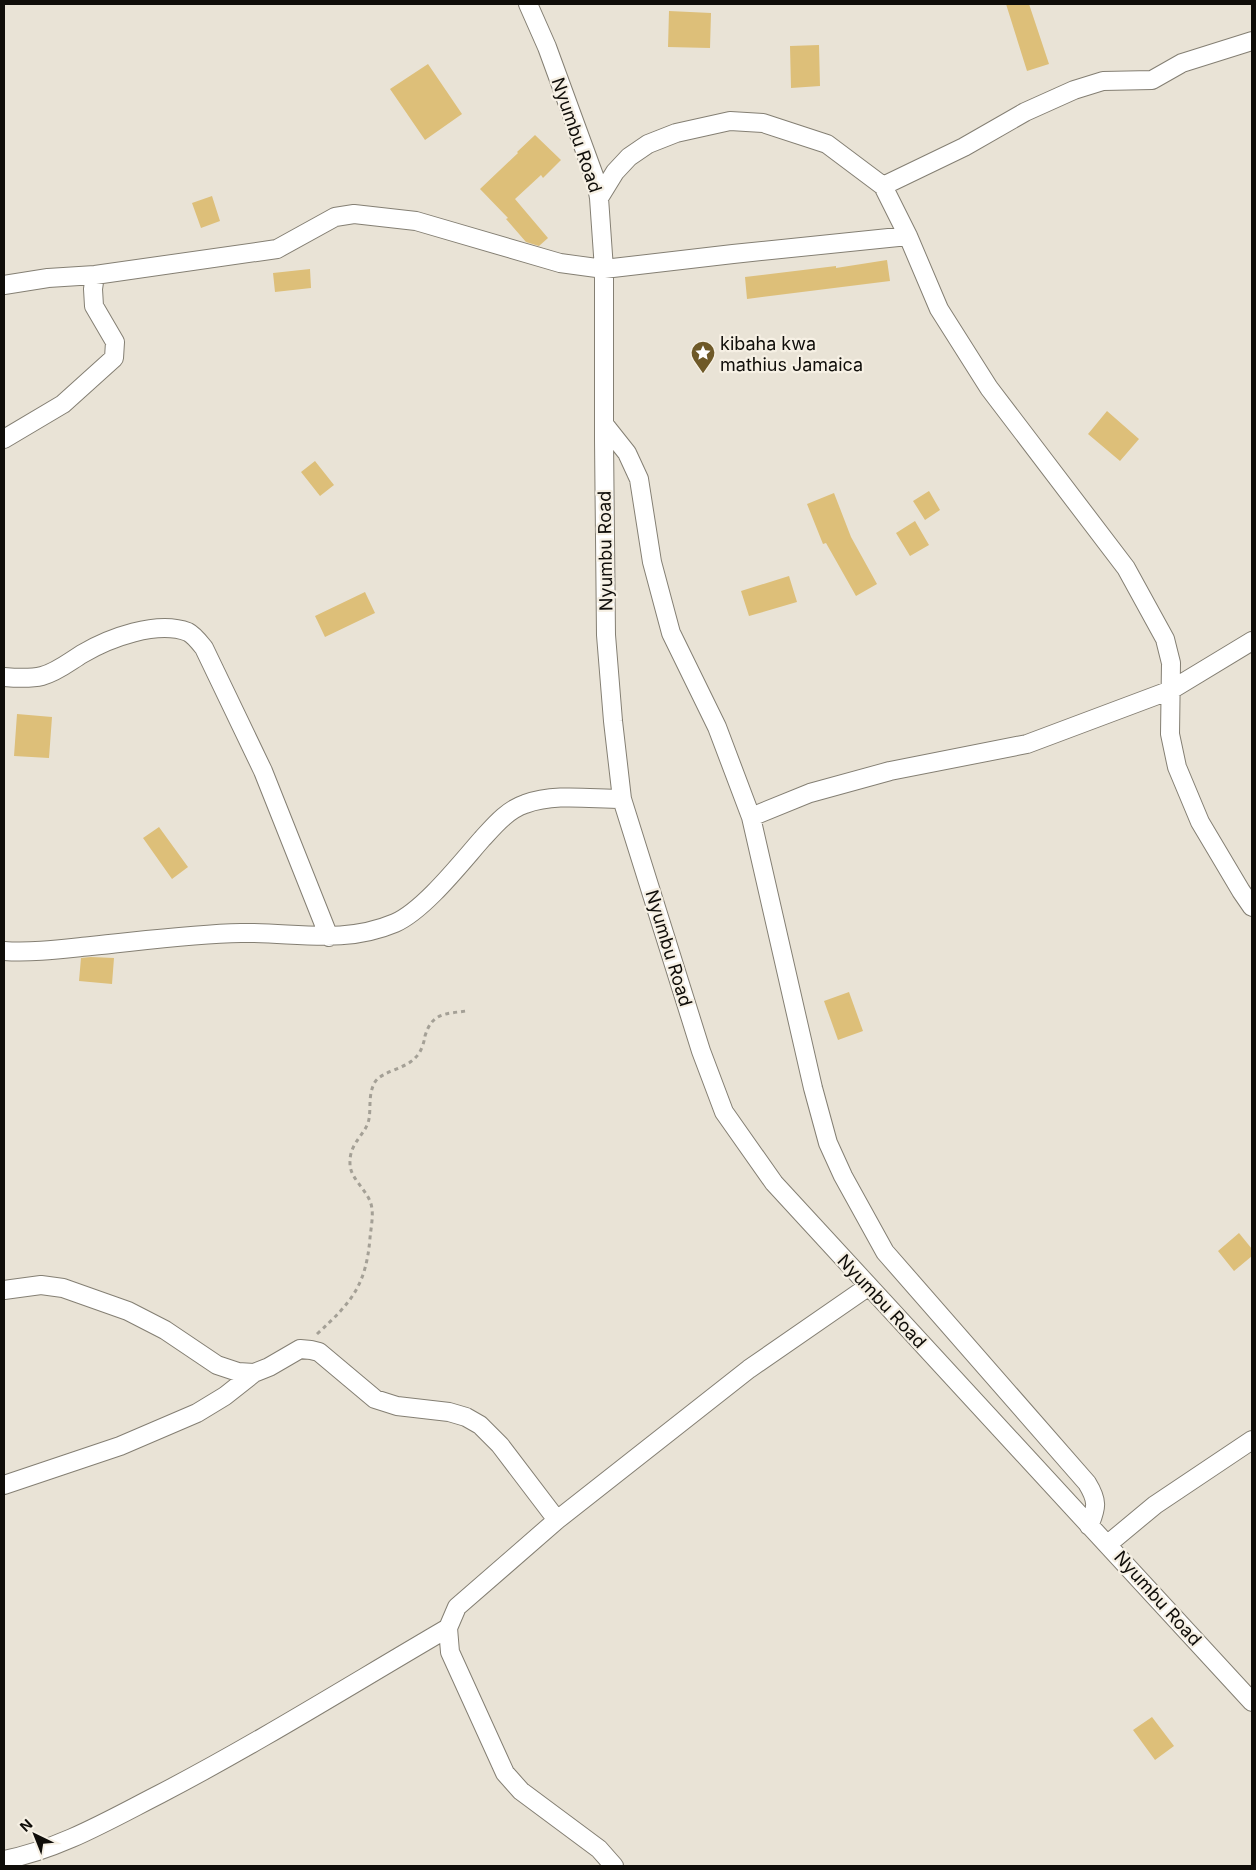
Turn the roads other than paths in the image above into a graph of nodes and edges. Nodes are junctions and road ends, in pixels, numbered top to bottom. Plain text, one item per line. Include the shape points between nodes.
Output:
1 (528, 4) edge
2 (1252, 40) edge
3 (883, 186) junction
4 (599, 198) junction
5 (908, 236) junction
6 (604, 269) junction
7 (95, 275) junction
8 (4, 285) edge
9 (604, 424) junction
10 (4, 439) edge
11 (1252, 640) edge
12 (4, 677) edge
13 (1171, 690) junction
14 (622, 799) junction
15 (752, 818) junction
16 (1252, 907) edge
17 (329, 937) junction
18 (4, 950) edge
19 (869, 1286) junction
20 (4, 1290) edge
21 (254, 1373) junction
22 (1252, 1440) edge
23 (4, 1485) edge
24 (557, 1520) junction
25 (1089, 1526) junction
26 (1108, 1544) junction
27 (448, 1628) junction
28 (1252, 1702) edge
29 (4, 1860) edge
30 (614, 1866) edge

1 - 4 street, Nyumbu Road via 547,47 596,181
2 - 3 street via 1182,63 1152,80 1103,81 1074,90
3 - 4 street via 827,144 764,123 730,121 676,133 648,144 624,162
3 - 5 street
4 - 6 street, Nyumbu Road
5 - 6 street
5 - 13 street via 939,309 989,388 1126,568 1165,639 1171,663
6 - 7 street via 560,263 416,220 354,214 335,217 277,249
6 - 9 street, Nyumbu Road
7 - 8 street
7 - 10 street via 94,306 115,342 114,358 62,404
9 - 14 street, Nyumbu Road via 606,635
9 - 15 street via 627,452 639,479 652,562 671,633 717,727
11 - 13 street
12 - 17 street via 42,676 135,631 156,628 189,633 204,648 263,771
13 - 15 street via 1028,744 890,771 810,793
13 - 16 street via 1170,734 1177,767 1200,822
14 - 17 street via 550,798 523,804 500,819 442,884 397,922 368,933
14 - 19 street, Nyumbu Road via 701,1050 724,1112 774,1183
15 - 25 street via 813,1088 828,1143 843,1176 885,1252 1086,1483 1094,1495 1096,1509
17 - 18 street via 242,933 18,952
19 - 24 street via 749,1369
19 - 25 street, Nyumbu Road
20 - 21 street via 41,1285 63,1288 128,1311 165,1330 217,1365
21 - 23 street via 197,1413 120,1446
21 - 24 street via 300,1349 311,1350 319,1352 375,1399 397,1406 466,1417 480,1425 500,1445
22 - 26 street via 1155,1506
24 - 27 street via 457,1607
25 - 26 street, Nyumbu Road
26 - 28 street, Nyumbu Road
27 - 29 street via 209,1768 87,1832 30,1855
27 - 30 street via 450,1652 505,1773 521,1791 599,1849

